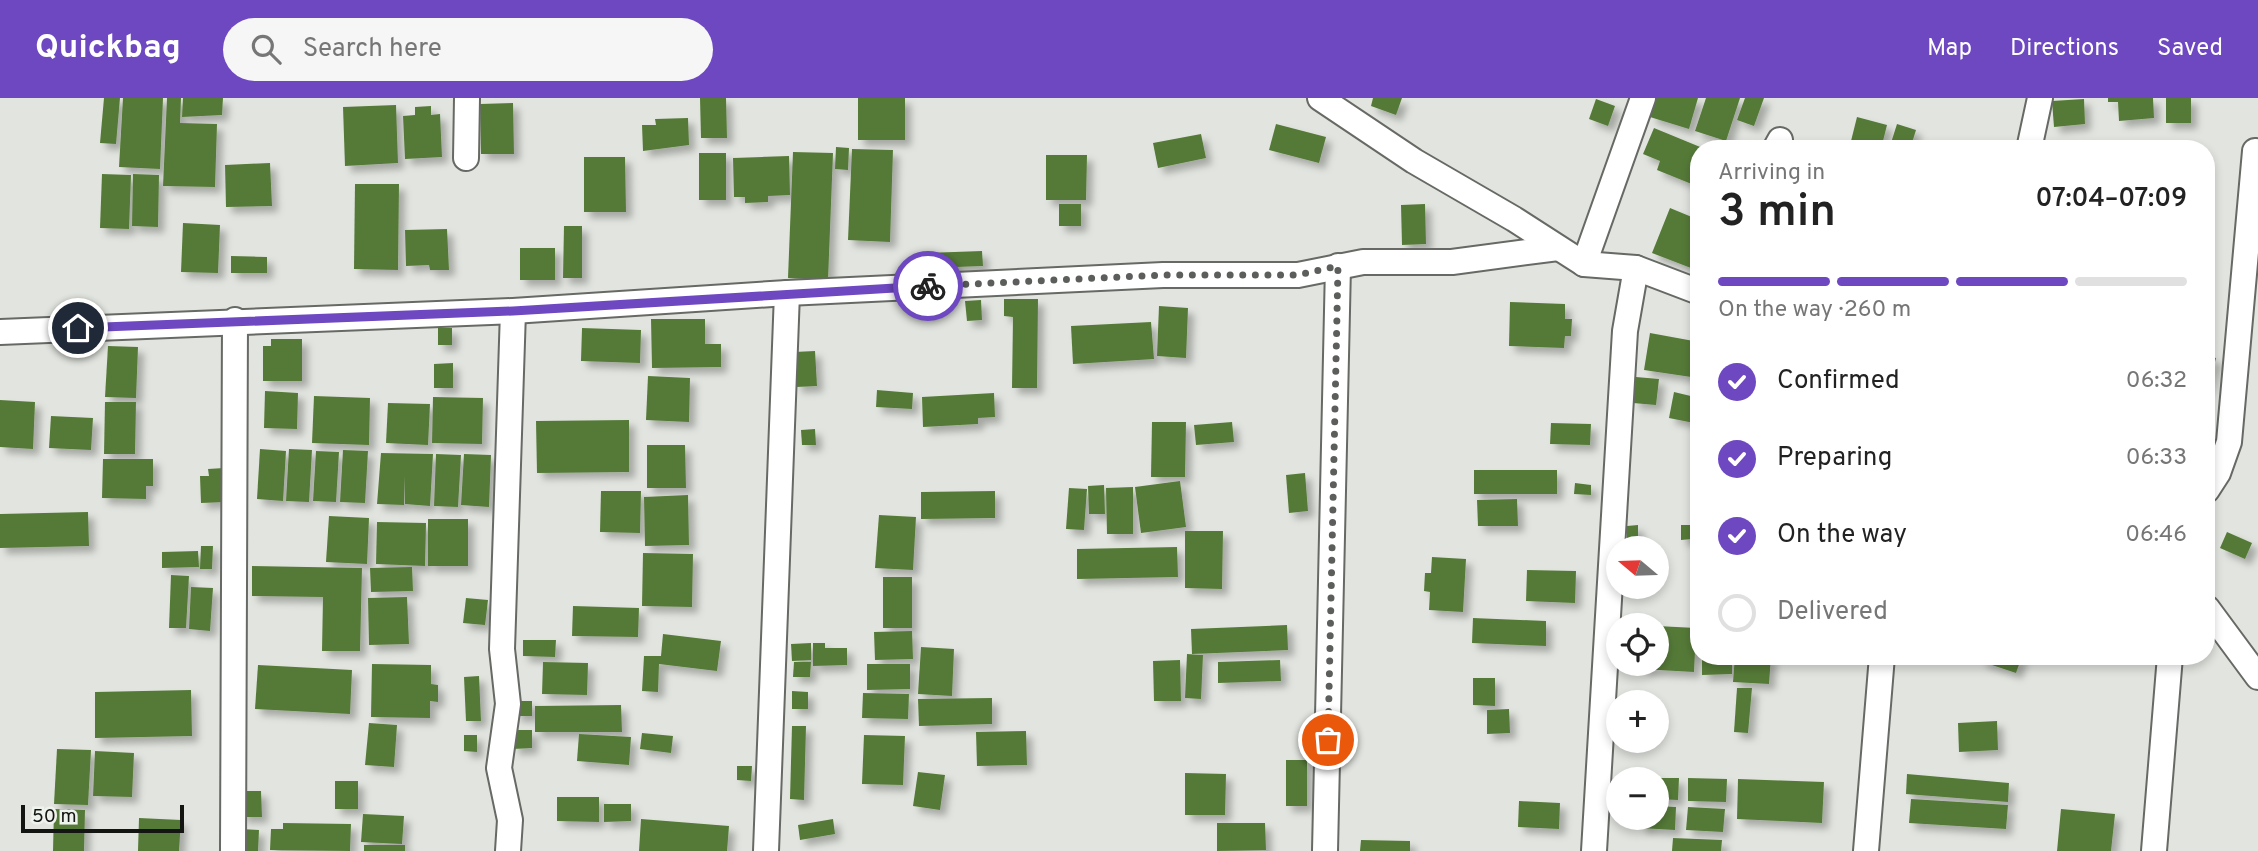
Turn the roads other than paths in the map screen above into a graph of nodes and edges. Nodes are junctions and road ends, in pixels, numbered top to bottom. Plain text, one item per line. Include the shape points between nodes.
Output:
1 (467, 98) edge
2 (1643, 98) edge
3 (2040, 98) edge
4 (1335, 103) edge
5 (2031, 140) edge
6 (2255, 151) dead end
7 (466, 158) dead end
8 (1558, 248) junction
9 (1584, 264) junction
10 (1338, 266) junction
11 (1636, 268) junction
12 (1690, 289) edge
13 (787, 293) junction
14 (513, 311) junction
15 (235, 320) junction
16 (0, 332) edge
17 (2215, 478) edge
18 (2215, 619) edge
19 (1881, 665) edge
20 (2169, 665) edge
21 (2258, 677) edge
22 (233, 851) edge
23 (508, 851) edge
24 (766, 851) edge
25 (1325, 851) edge
26 (1594, 851) edge
27 (1866, 851) edge
28 (2154, 851) edge

1 - 7 street
2 - 9 street
3 - 5 street
4 - 8 street
6 - 17 street via 2229,442
8 - 9 street
8 - 10 street via 1452,262
9 - 11 street
10 - 13 street via 1298,275 1163,275
10 - 25 street
11 - 12 street
11 - 26 street via 1625,331
13 - 14 street
13 - 24 street
14 - 15 street
14 - 23 street via 502,649 508,704 499,768 510,820
15 - 16 street
15 - 22 street
18 - 21 street
19 - 27 street
20 - 28 street

